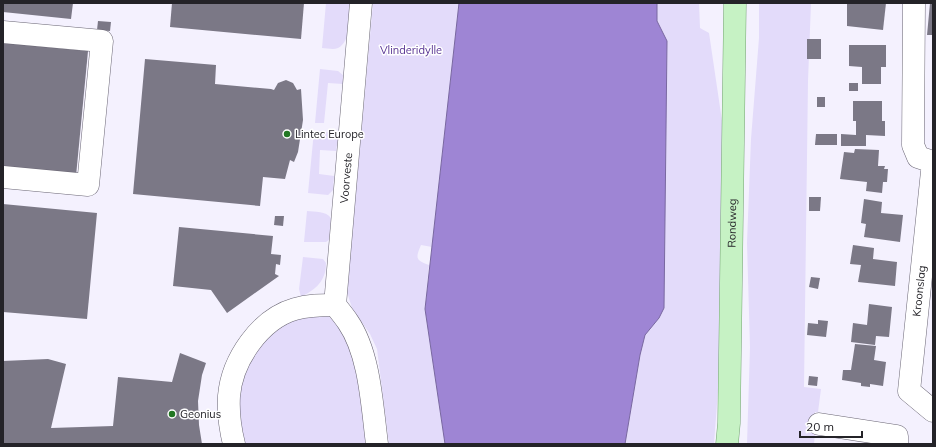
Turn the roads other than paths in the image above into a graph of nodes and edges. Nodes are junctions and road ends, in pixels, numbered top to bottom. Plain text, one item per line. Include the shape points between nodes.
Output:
1 (361, 3) edge
2 (735, 3) edge
3 (914, 3) edge
4 (3, 32) edge
5 (933, 162) edge
6 (3, 177) edge
7 (335, 305) junction
8 (933, 411) edge
9 (818, 424) dead end
10 (901, 441) edge
11 (234, 444) edge
12 (377, 444) edge
13 (727, 444) edge

1 - 7 street, Voorveste
2 - 13 main road, Rondweg
3 - 5 street, Kroonslag via 913,144 918,157
4 - 6 street via 102,41 88,185
5 - 8 street, Kroonslag via 909,391
7 - 11 street via 312,305 295,309 276,317 257,333 237,364 229,395 229,422
7 - 12 street via 358,340 366,366
9 - 10 street

